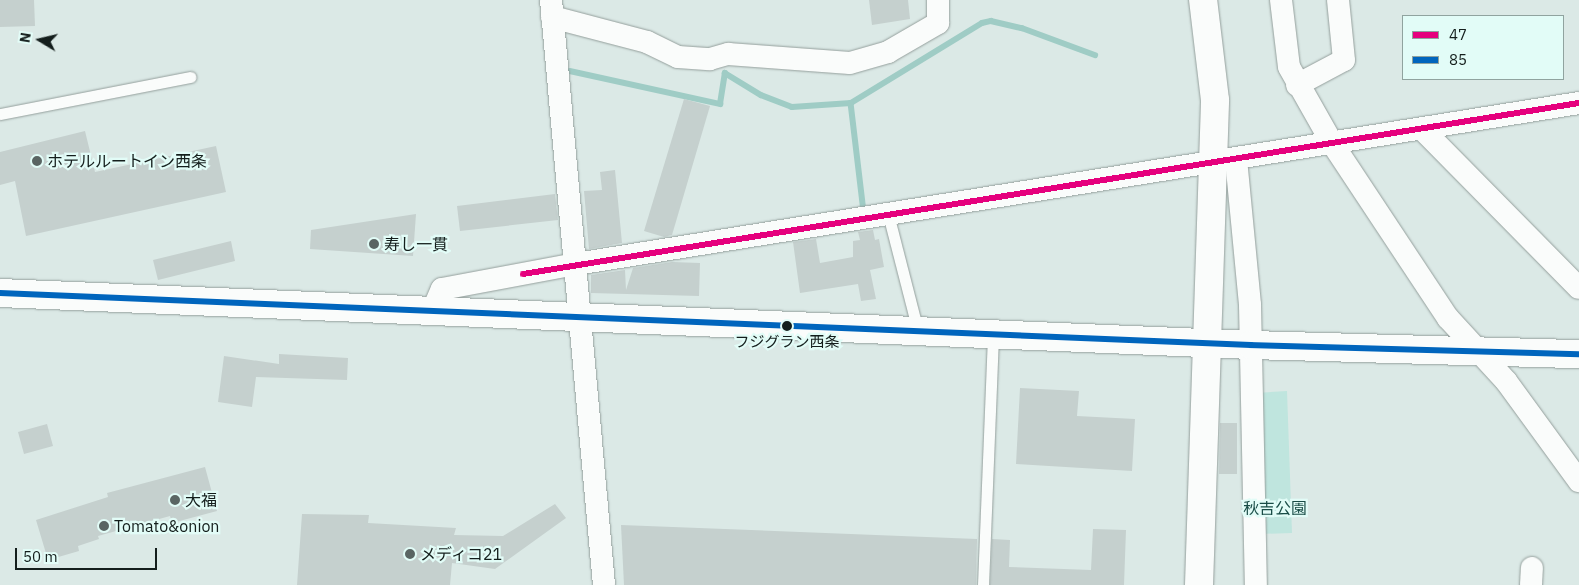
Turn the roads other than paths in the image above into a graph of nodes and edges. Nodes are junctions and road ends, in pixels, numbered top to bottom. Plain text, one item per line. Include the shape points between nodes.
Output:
1 (938, 0) edge
2 (1203, 0) edge
3 (1281, 0) edge
4 (1338, 0) edge
5 (552, 8) edge
6 (190, 77) dead end
7 (1297, 85) junction
8 (1579, 103) edge
9 (0, 114) edge
10 (1422, 128) junction
11 (1332, 143) junction
12 (1224, 161) junction
13 (888, 214) junction
14 (576, 264) junction
15 (1579, 288) edge
16 (0, 293) edge
17 (432, 312) junction
18 (581, 319) junction
19 (918, 332) junction
20 (992, 335) junction
21 (1206, 344) junction
22 (1251, 346) junction
23 (1481, 354) junction
24 (1579, 354) edge
25 (1579, 481) edge
26 (598, 581) edge
27 (983, 585) edge
28 (1199, 585) edge
29 (1256, 585) edge

1 - 5 street via 938,22 888,52 850,64 728,54 710,59 678,57 647,42
2 - 12 main road
3 - 7 street via 1289,67
4 - 7 street via 1344,60
5 - 14 street
6 - 9 lane
7 - 11 street
8 - 10 street
10 - 11 street
10 - 15 street
11 - 12 street
11 - 23 street via 1448,318
12 - 13 street
12 - 21 main road
12 - 22 street via 1248,264
13 - 14 street
13 - 19 lane
14 - 17 street via 442,289
14 - 18 street
16 - 17 main road
17 - 18 main road
18 - 19 main road
18 - 26 street
19 - 20 main road
20 - 21 main road
20 - 27 lane
21 - 22 main road
21 - 28 main road
22 - 23 main road
22 - 29 street
23 - 24 main road
23 - 25 street via 1512,388 1535,418 1548,444

